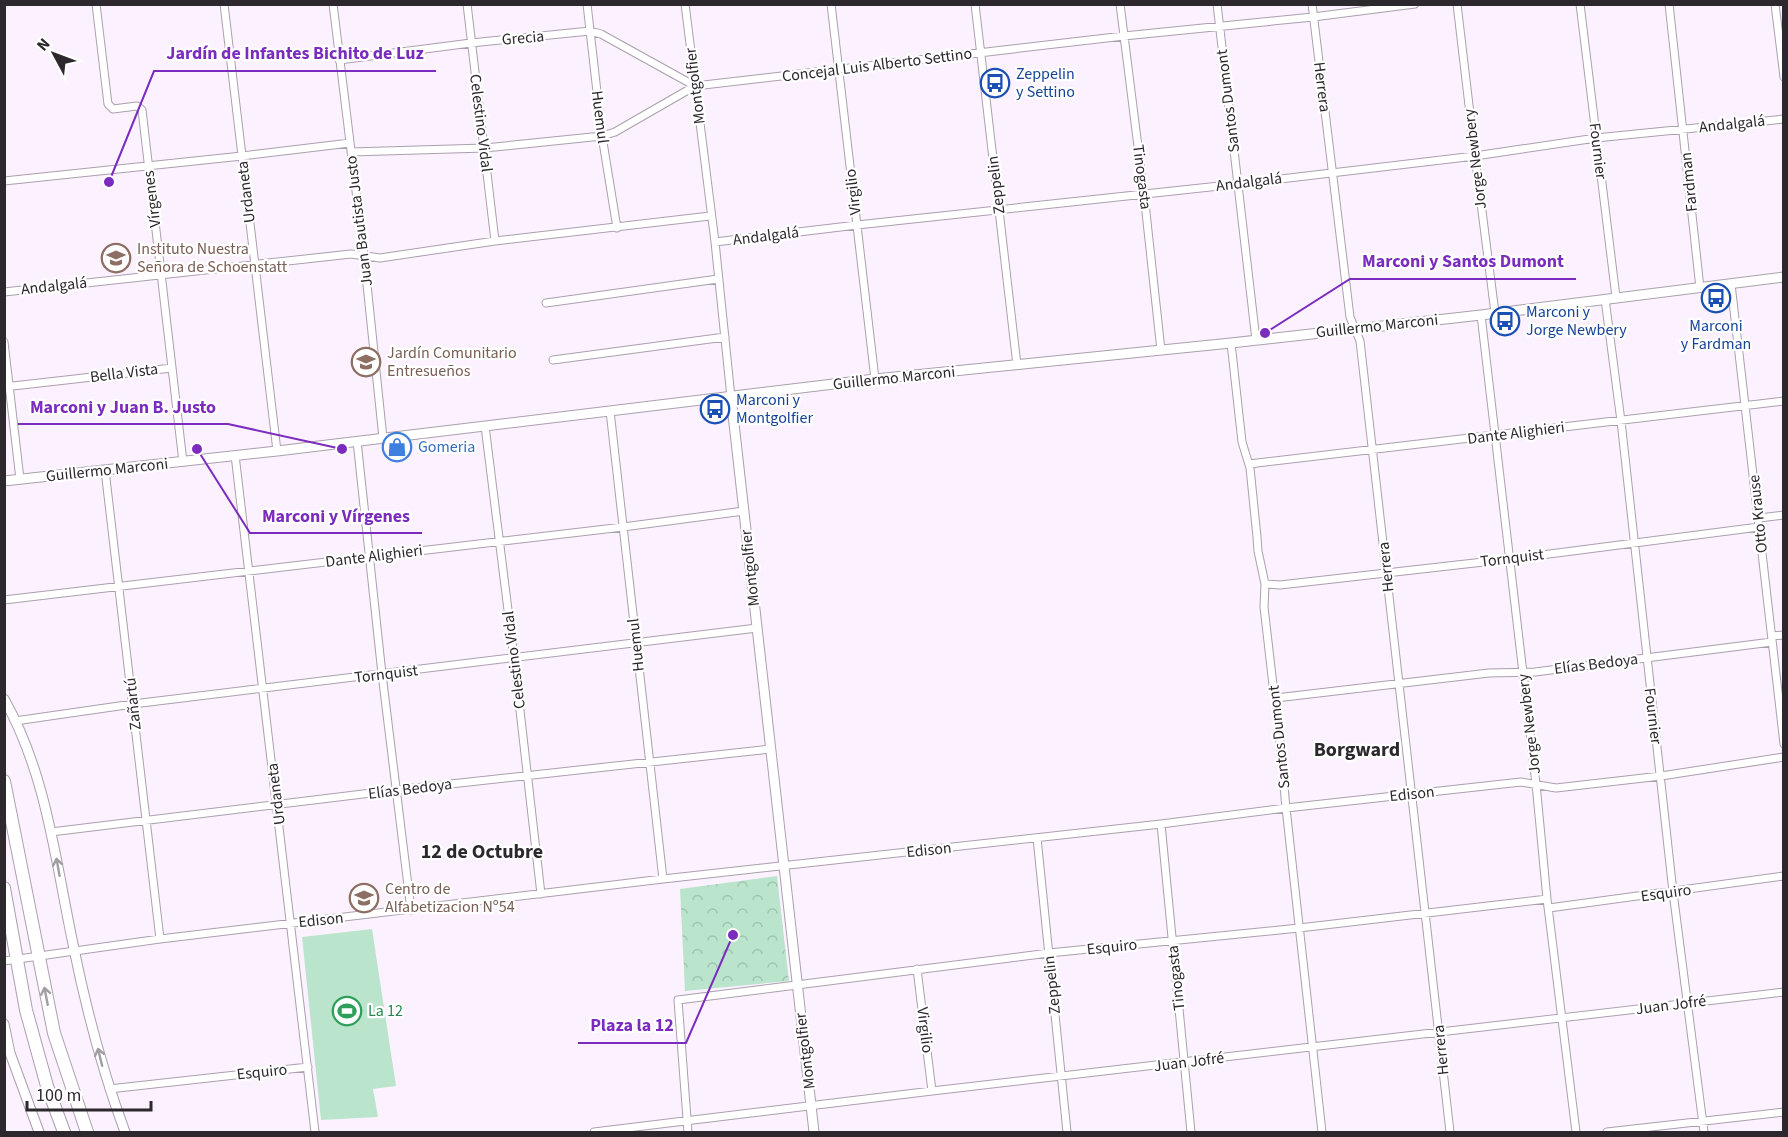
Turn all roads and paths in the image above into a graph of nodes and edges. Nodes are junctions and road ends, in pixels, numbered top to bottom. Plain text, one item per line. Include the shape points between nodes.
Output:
1 (96, 4) edge
2 (224, 4) edge
3 (333, 4) edge
4 (467, 4) edge
5 (587, 4) edge
6 (685, 4) edge
7 (831, 4) edge
8 (975, 4) edge
9 (1120, 4) edge
10 (1217, 4) edge
11 (1312, 4) edge
12 (1415, 4) edge
13 (1457, 4) edge
14 (1580, 4) edge
15 (1669, 4) edge
16 (1775, 4) edge
17 (1313, 17) junction
18 (1219, 27) junction
19 (590, 31) junction
20 (1124, 36) junction
21 (471, 43) junction
22 (981, 53) junction
23 (339, 60) junction
24 (838, 71) junction
25 (1784, 77) edge
26 (695, 86) junction
27 (1784, 119) edge
28 (1683, 129) junction
29 (602, 136) junction
30 (1596, 138) junction
31 (350, 143) junction
32 (485, 148) junction
33 (351, 152) junction
34 (242, 156) junction
35 (1474, 156) junction
36 (148, 166) junction
37 (1333, 172) junction
38 (4, 181) edge
39 (1238, 184) junction
40 (1144, 194) junction
41 (999, 210) junction
42 (710, 216) junction
43 (857, 225) junction
44 (617, 228) junction
45 (495, 241) junction
46 (715, 242) junction
47 (364, 256) junction
48 (254, 265) junction
49 (161, 275) junction
50 (1784, 277) edge
51 (718, 279) junction
52 (1731, 284) junction
53 (1700, 288) junction
54 (4, 292) edge
55 (1616, 297) junction
56 (1605, 299) junction
57 (546, 303) dead end
58 (1495, 313) junction
59 (1481, 315) junction
60 (1356, 328) junction
61 (725, 337) junction
62 (1256, 340) junction
63 (4, 342) edge
64 (1231, 343) junction
65 (1161, 350) junction
66 (553, 360) dead end
67 (1017, 365) junction
68 (172, 368) junction
69 (875, 379) junction
70 (7, 386) edge
71 (732, 397) junction
72 (1784, 401) edge
73 (1745, 406) junction
74 (610, 411) junction
75 (1621, 421) junction
76 (485, 426) junction
77 (1496, 435) junction
78 (383, 438) junction
79 (357, 441) junction
80 (1372, 450) junction
81 (277, 451) junction
82 (235, 456) junction
83 (183, 462) junction
84 (1249, 464) junction
85 (105, 470) junction
86 (20, 479) junction
87 (4, 481) edge
88 (744, 511) junction
89 (1784, 515) edge
90 (1759, 518) junction
91 (623, 527) junction
92 (1759, 527) junction
93 (499, 541) junction
94 (1635, 543) junction
95 (370, 557) junction
96 (1510, 559) junction
97 (249, 570) junction
98 (1386, 572) junction
99 (1265, 584) junction
100 (118, 586) junction
101 (4, 600) edge
102 (757, 628) junction
103 (1784, 634) edge
104 (1772, 639) junction
105 (636, 643) junction
106 (514, 658) junction
107 (1646, 658) junction
108 (1523, 672) junction
109 (382, 674) junction
110 (1398, 683) junction
111 (264, 688) junction
112 (1276, 698) junction
113 (4, 699) edge
114 (133, 704) junction
115 (15, 721) junction
116 (1784, 744) edge
117 (770, 749) junction
118 (1784, 757) edge
119 (649, 762) junction
120 (528, 776) junction
121 (1661, 776) junction
122 (4, 781) edge
123 (1536, 784) junction
124 (396, 790) junction
125 (1411, 794) junction
126 (278, 806) junction
127 (1286, 808) junction
128 (145, 821) junction
129 (1161, 824) junction
130 (51, 832) junction
131 (1037, 838) junction
132 (783, 867) junction
133 (1784, 876) edge
134 (663, 879) junction
135 (4, 888) edge
136 (1673, 892) junction
137 (541, 894) junction
138 (1547, 899) junction
139 (1549, 909) junction
140 (411, 910) junction
141 (1426, 913) junction
142 (291, 923) junction
143 (1299, 928) junction
144 (160, 939) junction
145 (1173, 941) junction
146 (74, 952) junction
147 (1049, 954) junction
148 (38, 956) junction
149 (10, 960) edge
150 (917, 969) junction
151 (797, 984) junction
152 (1784, 992) edge
153 (1687, 1004) junction
154 (1563, 1018) junction
155 (4, 1024) edge
156 (1439, 1032) junction
157 (1313, 1047) junction
158 (7, 1054) edge
159 (1185, 1062) junction
160 (308, 1067) junction
161 (1061, 1077) junction
162 (110, 1089) junction
163 (932, 1091) junction
164 (811, 1106) junction
165 (1784, 1112) edge
166 (687, 1121) junction
167 (1702, 1121) junction
168 (39, 1132) edge
169 (64, 1132) edge
170 (87, 1132) edge
171 (125, 1132) edge
172 (315, 1132) edge
173 (594, 1132) edge
174 (688, 1132) edge
175 (814, 1132) edge
176 (1067, 1132) edge
177 (1191, 1132) edge
178 (1322, 1132) edge
179 (1450, 1132) edge
180 (1576, 1132) edge
181 (1607, 1132) edge
182 (1704, 1132) edge

1 - 36 street, Vírgenes via 108,104 113,109 136,106 142,110
2 - 34 street, Urdaneta
3 - 23 street, Juan Bautista Justo
4 - 21 street, Celestino Vidal
5 - 19 street, Huemul
6 - 26 street, Montgolfier
7 - 24 street, Virgilio
8 - 22 street, Zeppelin
9 - 20 street, Tinogasta
10 - 18 street, Santos Dumont
11 - 17 street, Herrera
12 - 17 street, Concejal Luis Alberto Settino
13 - 35 street, Jorge Newbery
14 - 30 street, Fournier
15 - 28 street, Fardman
16 - 25 street
17 - 18 street, Concejal Luis Alberto Settino
17 - 37 street, Herrera
18 - 20 street, Concejal Luis Alberto Settino
18 - 39 street, Santos Dumont
19 - 21 street, Grecia
19 - 26 street, Grecia
19 - 29 street, Huemul
20 - 22 street, Concejal Luis Alberto Settino
20 - 40 street, Tinogasta
21 - 23 street, Grecia
21 - 32 street, Celestino Vidal
22 - 24 street, Concejal Luis Alberto Settino
22 - 41 street, Zeppelin
23 - 31 street, Juan Bautista Justo
24 - 26 street, Concejal Luis Alberto Settino
24 - 43 street, Virgilio
26 - 29 street, Concejal Luis Alberto Settino
26 - 42 street, Montgolfier
27 - 28 street, Andalgalá
28 - 30 street, Andalgalá
28 - 53 street, Fardman
29 - 32 street, Concejal Luis Alberto Settino
29 - 44 street, Huemul
30 - 35 street, Andalgalá
30 - 55 street, Fournier
31 - 33 street, Juan Bautista Justo
31 - 34 street
32 - 33 street, Concejal Luis Alberto Settino
32 - 45 street, Celestino Vidal
33 - 47 street, Juan Bautista Justo
34 - 36 street
34 - 48 street, Urdaneta
35 - 37 street, Andalgalá
35 - 58 street, Jorge Newbery
36 - 38 street
36 - 49 street, Vírgenes
37 - 39 street, Andalgalá
37 - 60 street, Herrera via 1350,317
39 - 40 street, Andalgalá
39 - 62 street, Santos Dumont
40 - 41 street, Andalgalá
40 - 65 street, Tinogasta
41 - 43 street, Andalgalá
41 - 67 street, Zeppelin
42 - 44 street, Andalgalá
42 - 46 street, Montgolfier
43 - 46 street, Andalgalá
43 - 69 street, Virgilio
44 - 45 street, Andalgalá
45 - 47 street, Andalgalá via 380,258
46 - 51 street, Montgolfier
47 - 48 street, Andalgalá via 351,254
47 - 78 street, Juan Bautista Justo
48 - 49 street, Andalgalá
48 - 81 street, Urdaneta
49 - 54 street, Andalgalá
49 - 68 street, Vírgenes
50 - 52 street, Guillermo Marconi
51 - 57 street
51 - 61 street, Montgolfier
52 - 53 street, Guillermo Marconi
52 - 73 street, Otto Krause
53 - 55 street, Guillermo Marconi
55 - 56 street, Guillermo Marconi
56 - 58 street, Guillermo Marconi
56 - 75 street, Fournier
58 - 59 street, Guillermo Marconi
59 - 60 street, Guillermo Marconi
59 - 77 street, Jorge Newbery
60 - 62 street, Guillermo Marconi
60 - 80 street, Herrera
61 - 66 street
61 - 71 street, Montgolfier
62 - 64 street, Guillermo Marconi
63 - 70 street
64 - 65 street, Guillermo Marconi
64 - 84 street, Santos Dumont via 1242,442
65 - 67 street, Guillermo Marconi
67 - 69 street, Guillermo Marconi
68 - 70 street, Bella Vista
68 - 83 street, Vírgenes
69 - 71 street, Guillermo Marconi
70 - 86 street
71 - 74 street, Guillermo Marconi
71 - 88 street, Montgolfier
72 - 73 street, Dante Alighieri
73 - 75 street, Dante Alighieri
73 - 90 street, Otto Krause
74 - 76 street, Guillermo Marconi
74 - 91 street, Huemul
75 - 77 street, Dante Alighieri
75 - 94 street, Fournier
76 - 78 street, Guillermo Marconi
76 - 93 street, Celestino Vidal
77 - 80 street, Dante Alighieri
77 - 96 street, Jorge Newbery
78 - 79 street, Guillermo Marconi
79 - 81 street, Guillermo Marconi
79 - 95 street
80 - 84 street, Dante Alighieri
80 - 98 street, Herrera
81 - 82 street, Guillermo Marconi
82 - 83 street, Guillermo Marconi
82 - 97 street, Urdaneta
83 - 85 street, Guillermo Marconi
84 - 99 street, Santos Dumont
85 - 86 street, Guillermo Marconi
85 - 100 street, Zañartú
86 - 87 street, Guillermo Marconi
88 - 91 street, Dante Alighieri
88 - 102 street, Montgolfier
89 - 90 street
90 - 92 street, Otto Krause
91 - 93 street, Dante Alighieri
91 - 105 street, Huemul
92 - 94 street, Tornquist
92 - 104 street, Otto Krause
93 - 95 street, Dante Alighieri
93 - 106 street, Celestino Vidal
94 - 96 street, Tornquist
94 - 107 street, Fournier
95 - 97 street, Dante Alighieri
95 - 109 street
96 - 98 street, Tornquist
96 - 108 street, Jorge Newbery
97 - 100 street, Dante Alighieri
97 - 111 street, Urdaneta
98 - 99 street, Tornquist
98 - 110 street, Herrera
99 - 112 street, Santos Dumont via 1265,617
100 - 101 street, Dante Alighieri
100 - 114 street, Zañartú
102 - 105 street, Tornquist
102 - 117 street, Montgolfier
103 - 104 street, Elías Bedoya
104 - 107 street, Elías Bedoya
104 - 116 street, Otto Krause
105 - 106 street, Tornquist
105 - 119 street, Huemul
106 - 109 street, Tornquist
106 - 120 street, Celestino Vidal
107 - 108 street, Elías Bedoya
107 - 121 street, Fournier
108 - 110 street, Elías Bedoya
108 - 123 street, Jorge Newbery
109 - 111 street, Tornquist
109 - 124 street
110 - 112 street, Elías Bedoya
110 - 125 street, Herrera
111 - 114 street, Tornquist
111 - 126 street, Urdaneta
112 - 127 street, Santos Dumont
113 - 115 street
114 - 115 street, Tornquist
114 - 128 street, Zañartú
115 - 130 street via 38,776
117 - 119 street, Elías Bedoya
117 - 132 street, Montgolfier
118 - 121 street, Edison
119 - 120 street, Elías Bedoya
119 - 134 street, Huemul
120 - 124 street, Elías Bedoya
120 - 137 street, Celestino Vidal
121 - 123 street, Edison via 1556,788
121 - 136 street, Fournier
122 - 148 highway
123 - 125 street, Edison via 1521,782
123 - 138 street, Jorge Newbery
124 - 126 street, Elías Bedoya
124 - 140 street
125 - 127 street, Edison
125 - 141 street, Herrera
126 - 128 street, Elías Bedoya
126 - 142 street, Urdaneta
127 - 129 street, Edison
127 - 143 street, Santos Dumont
128 - 130 street, Elías Bedoya
128 - 144 street, Zañartú
129 - 131 street, Edison
129 - 145 street, Tinogasta
146 -> 130 street
131 - 132 street, Edison
131 - 147 street, Zeppelin
132 - 134 street, Edison
132 - 151 street, Montgolfier
133 - 136 street, Esquiro
134 - 137 street, Edison
135 - 149 highway
136 - 139 street, Esquiro
136 - 153 street, Fournier
137 - 140 street, Edison
138 - 139 street, Jorge Newbery
138 - 141 street, Esquiro
139 - 154 street, Jorge Newbery
140 - 142 street, Edison
141 - 143 street, Esquiro
141 - 156 street, Herrera
142 - 144 street, Edison
142 - 160 street, Urdaneta
143 - 145 street, Esquiro
143 - 157 street, Santos Dumont
144 - 146 street, Edison
145 - 147 street, Esquiro
145 - 159 street, Tinogasta
146 - 148 street, Edison
162 -> 146 street
147 - 150 street, Esquiro
147 - 161 street, Zeppelin
148 - 149 street, Edison
170 -> 148 highway via 54,1033
149 - 169 highway
150 - 151 street, Esquiro
150 - 163 street, Virgilio
151 - 164 street, Montgolfier
151 - 166 street, Esquiro via 678,1000
152 - 153 street, Juan Jofré
153 - 154 street, Juan Jofré
153 - 167 street, Fournier
154 - 156 street, Juan Jofré
154 - 180 street, Jorge Newbery
155 - 158 street
156 - 157 street, Juan Jofré
156 - 179 street, Herrera
157 - 159 street, Juan Jofré
157 - 178 street, Santos Dumont
158 - 168 street
159 - 161 street, Juan Jofré
159 - 177 street, Tinogasta
160 - 162 street, Esquiro
160 - 172 street, Urdaneta
161 - 163 street, Juan Jofré
161 - 176 street, Zeppelin
162 - 171 street
163 - 164 street, Juan Jofré
164 - 166 street, Juan Jofré
164 - 175 street, Montgolfier
165 - 167 street
166 - 173 street, Juan Jofré
166 - 174 street
167 - 181 street
167 - 182 street, Fournier

